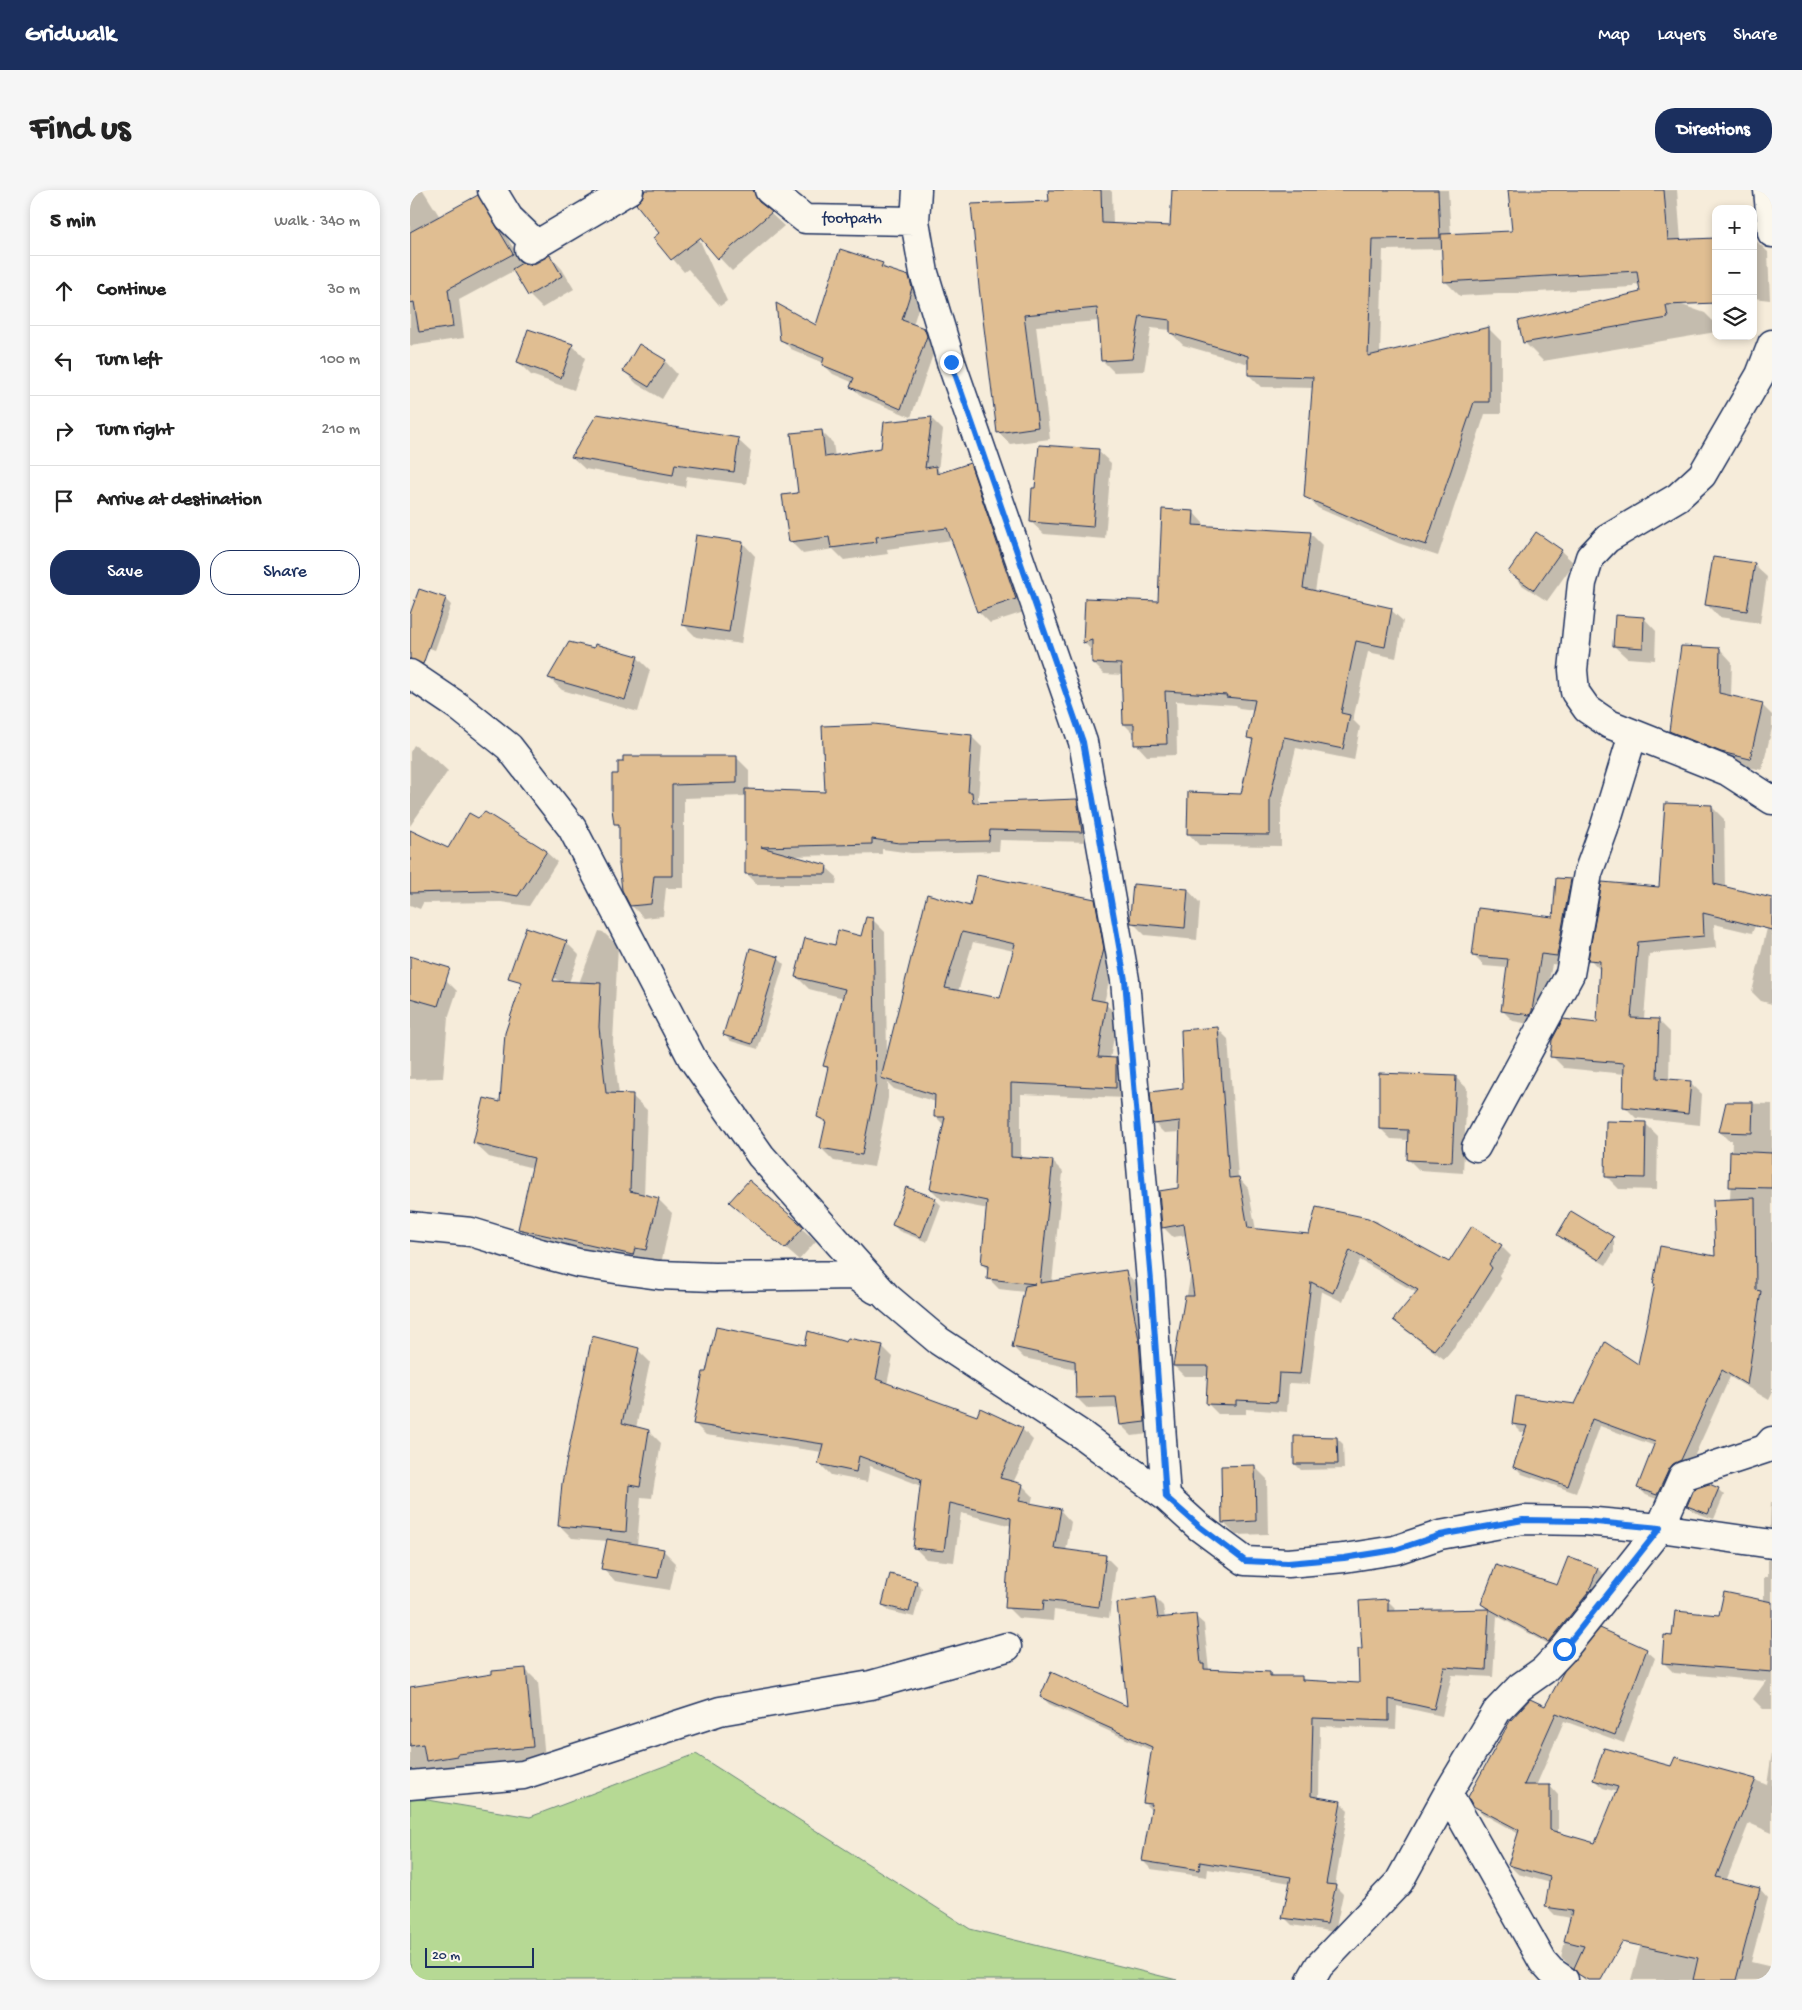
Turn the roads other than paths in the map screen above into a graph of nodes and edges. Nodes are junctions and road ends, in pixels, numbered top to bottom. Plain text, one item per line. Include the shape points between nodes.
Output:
1 (492, 190) edge
2 (629, 190) edge
3 (769, 190) edge
4 (917, 190) edge
5 (1768, 190) edge
6 (915, 221) junction
7 (1772, 234) edge
8 (1772, 344) edge
9 (410, 674) edge
10 (1633, 734) junction
11 (1772, 800) edge
12 (1476, 1147) dead end
13 (410, 1226) edge
14 (887, 1297) junction
15 (1772, 1441) edge
16 (1166, 1497) junction
17 (1660, 1528) junction
18 (1772, 1544) edge
19 (1007, 1648) dead end
20 (410, 1785) edge
21 (1448, 1793) junction
22 (1311, 1980) edge
23 (1564, 1980) edge

1 - 2 street via 508,218 533,247
3 - 6 street, footpath via 805,219
4 - 6 street
5 - 7 street
6 - 16 street via 924,273 951,362 1083,742 1125,980
8 - 10 street via 1760,376 1702,475 1678,497 1606,539 1590,557 1582,583 1572,670 1576,692 1587,709 1609,724
9 - 14 street via 459,707 508,747 572,828 692,1058 761,1156
10 - 11 street via 1727,771
10 - 12 street via 1588,873 1570,974
13 - 14 street via 471,1232 578,1262 659,1275 854,1275
14 - 16 street via 939,1341 1082,1435
15 - 17 street via 1766,1449 1683,1476
16 - 17 street via 1245,1561 1288,1563 1352,1557 1395,1550 1440,1535 1523,1520 1585,1521
17 - 18 street
17 - 21 street via 1564,1649 1497,1711
19 - 20 street via 871,1685 720,1711 523,1775
21 - 22 street via 1400,1882 1319,1966
21 - 23 street via 1543,1962

